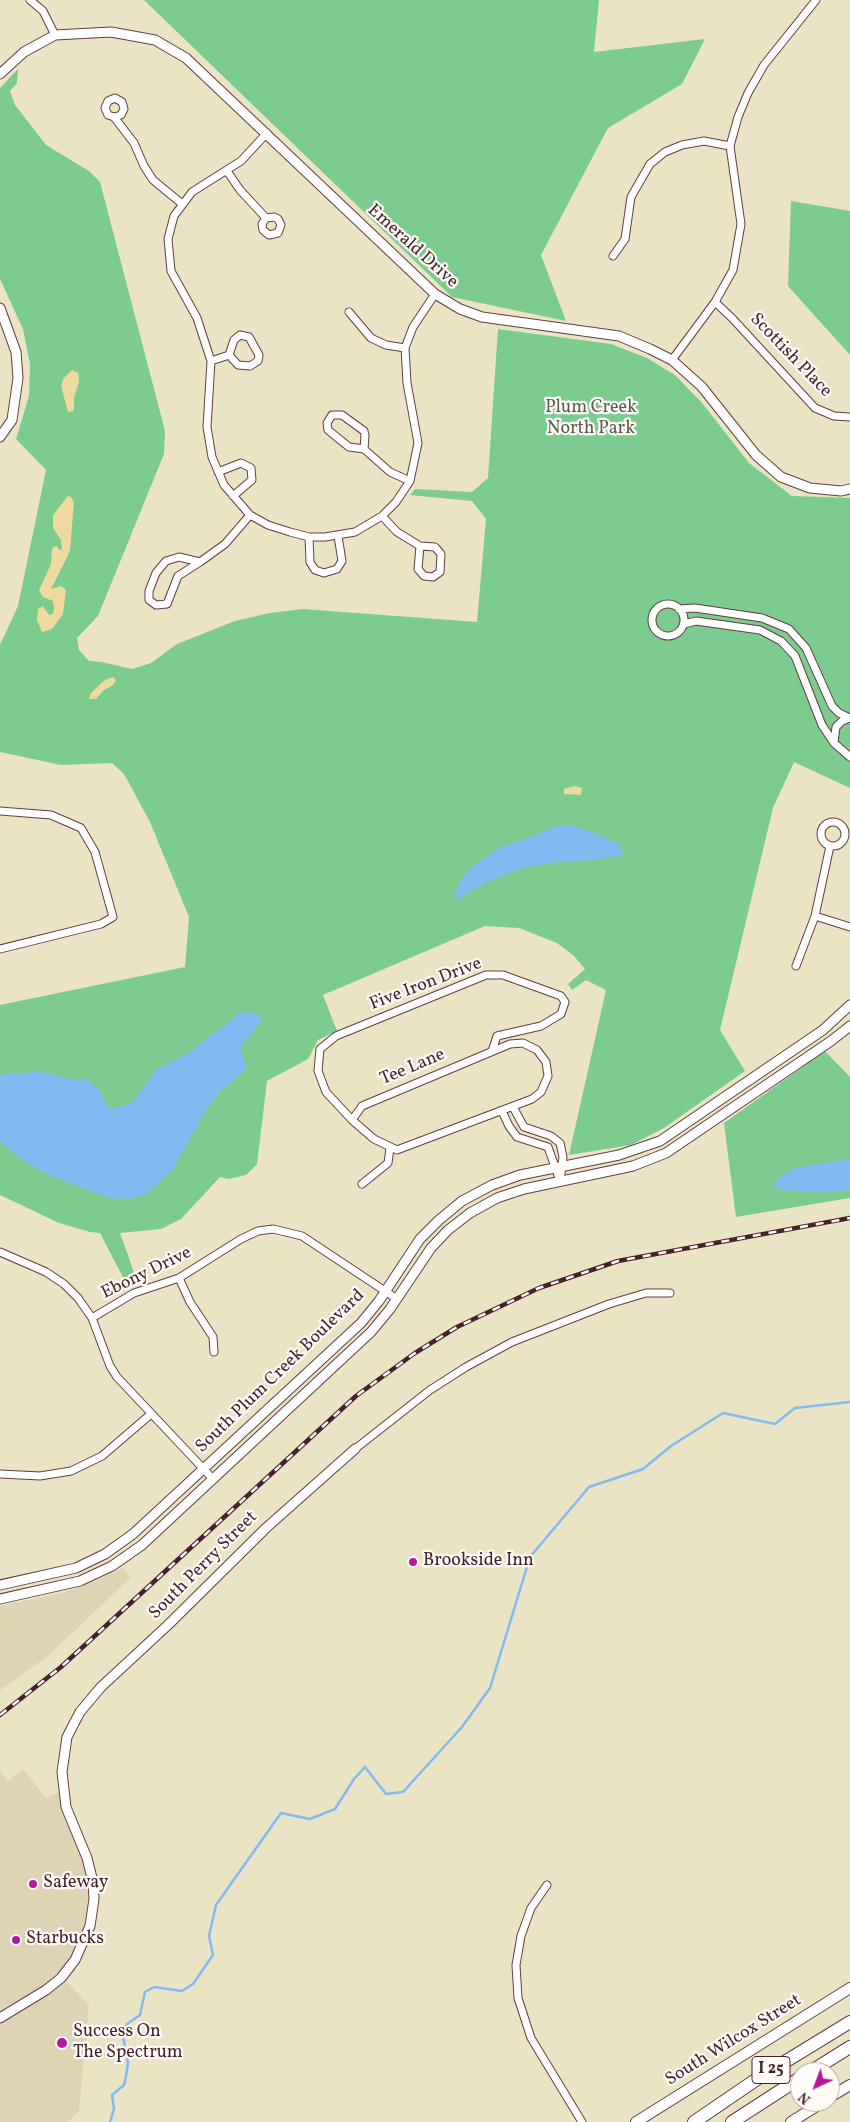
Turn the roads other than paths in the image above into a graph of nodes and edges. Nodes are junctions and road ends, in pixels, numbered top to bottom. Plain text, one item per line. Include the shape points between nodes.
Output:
1 (30, 0) edge
2 (816, 0) edge
3 (55, 35) junction
4 (0, 74) edge
5 (114, 117) dead end
6 (267, 133) junction
7 (730, 146) junction
8 (227, 171) junction
9 (182, 203) junction
10 (266, 218) dead end
11 (613, 256) dead end
12 (435, 294) junction
13 (715, 302) junction
14 (0, 308) edge
15 (349, 312) dead end
16 (405, 348) junction
17 (228, 355) junction
18 (672, 360) junction
19 (211, 361) junction
20 (850, 417) edge
21 (0, 437) edge
22 (364, 448) junction
23 (218, 472) junction
24 (410, 481) junction
25 (850, 489) edge
26 (233, 496) junction
27 (250, 515) junction
28 (382, 516) junction
29 (338, 536) junction
30 (309, 537) junction
31 (420, 546) junction
32 (200, 562) junction
33 (679, 609) junction
34 (684, 624) junction
35 (850, 718) edge
36 (834, 744) junction
37 (850, 757) edge
38 (0, 811) edge
39 (830, 846) dead end
40 (815, 916) junction
41 (850, 927) edge
42 (0, 950) edge
43 (796, 966) dead end
44 (850, 1005) edge
45 (850, 1026) edge
46 (492, 1051) junction
47 (513, 1107) junction
48 (502, 1111) junction
49 (352, 1120) junction
50 (390, 1148) junction
51 (559, 1167) junction
52 (560, 1181) junction
53 (362, 1184) dead end
54 (0, 1252) edge
55 (178, 1278) junction
56 (386, 1291) junction
57 (670, 1293) dead end
58 (397, 1299) junction
59 (92, 1318) junction
60 (214, 1352) dead end
61 (152, 1414) junction
62 (355, 1448) joint
63 (204, 1469) junction
64 (0, 1474) edge
65 (213, 1479) junction
66 (0, 1585) edge
67 (0, 1599) edge
68 (546, 1885) dead end
69 (850, 1988) edge
70 (0, 2018) edge
71 (850, 2022) edge
72 (850, 2047) edge
73 (826, 2062) edge
74 (790, 2084) edge
75 (808, 2112) edge
76 (582, 2122) edge
77 (636, 2122) edge
78 (694, 2122) edge
79 (732, 2122) edge
80 (792, 2122) edge

1 - 3 street via 43,11
2 - 7 street via 764,65 748,92
3 - 4 street, Emerald Drive via 24,52
3 - 6 street, Emerald Drive via 111,32 155,40 186,58
5 - 9 street via 134,143 153,180
6 - 8 street via 253,150
6 - 12 street, Emerald Drive
7 - 11 street via 704,141 682,145 665,152 650,164 631,197 625,239
7 - 13 street via 741,224 739,245 733,270
8 - 9 street via 192,192
8 - 10 street
9 - 19 street via 174,216 168,238 170,271 197,318
12 - 16 street via 413,327
12 - 18 street, Emerald Drive via 482,317 619,336
13 - 18 street
13 - 20 street, Scottish Place via 815,408 834,416
14 - 21 street via 16,352 18,378 12,420
15 - 16 street via 371,338
16 - 24 street via 406,378 418,443
17 - 17 street via 238,365 250,366 258,361 259,355 249,337 240,336 234,340
17 - 19 street
18 - 25 street, Emerald Drive via 702,387 756,455 781,477 810,488
19 - 23 street via 207,426
22 - 22 street via 364,431 342,415 332,415 327,422 328,430 349,447
22 - 24 street via 390,472
23 - 26 street
23 - 26 street via 241,463 251,468 252,480
24 - 28 street
26 - 27 street
27 - 30 street via 268,525
27 - 32 street via 225,544
28 - 29 street via 355,532
28 - 31 street via 397,532
29 - 30 street
29 - 30 street via 342,561 337,569 324,573 315,570 310,562
31 - 31 street via 418,568 424,576 433,577 440,572 441,554 435,547
32 - 32 street via 179,557 166,561 156,573 149,600 156,605 167,604 178,576
33 - 34 street
33 - 34 street via 668,604 658,608 654,626 658,632 668,636 679,632
33 - 35 street via 695,608 762,618 789,629 806,648 832,706
34 - 36 street via 696,621 760,630 781,641 794,656 822,725
35 - 36 street via 836,727
36 - 37 street
38 - 42 street via 51,815 81,828 96,852 113,918 101,924
39 - 40 street
40 - 41 street
40 - 43 street
44 - 51 street, South Plum Creek Boulevard via 823,1030 672,1134 629,1153
45 - 52 street, South Plum Creek Boulevard via 666,1153 633,1166
46 - 47 street, Tee Lane via 523,1043 537,1050 546,1062 548,1076 541,1092
46 - 49 street, Tee Lane via 362,1106
46 - 49 street, Five Iron Drive via 497,1036 541,1026 561,1014 565,1002 561,996 502,975 486,975 336,1036 320,1049 318,1071 326,1092
47 - 48 street
47 - 51 street via 524,1127 556,1139 562,1149
48 - 50 street via 397,1150
48 - 51 street via 517,1137 548,1147
49 - 50 street via 374,1140
50 - 53 street via 388,1163
51 - 52 street
51 - 56 street, South Plum Creek Boulevard via 492,1185 450,1210 420,1239
52 - 58 street, South Plum Creek Boulevard via 497,1198 464,1217 431,1248
54 - 59 street via 46,1272 64,1284
55 - 56 street, Ebony Drive via 241,1239 258,1231 273,1229 302,1236
55 - 59 street, Ebony Drive via 134,1293
55 - 60 street via 213,1337
56 - 58 street, Ebony Drive
56 - 63 street, South Plum Creek Boulevard via 346,1337
57 - 62 street, South Perry Street via 646,1293 609,1304 512,1342 430,1390
58 - 65 street, South Plum Creek Boulevard via 356,1347
59 - 61 street via 110,1366
61 - 63 street
61 - 64 street via 102,1456 71,1471 40,1476
62 - 70 street, South Perry Street via 272,1522 100,1687 80,1712 67,1737 62,1772 66,1806 91,1871 94,1899 90,1926 74,1960 61,1978
63 - 65 street
63 - 66 street, South Plum Creek Boulevard via 133,1534 105,1554 67,1570
65 - 67 street, South Plum Creek Boulevard via 142,1545 112,1566 70,1584
68 - 76 street via 531,1908 521,1936 516,1965 518,1998 525,2026
69 - 77 main road, South Wilcox Street
71 - 78 highway, I 25
72 - 73 highway, I 25
74 - 79 highway, I 25
75 - 80 main road

